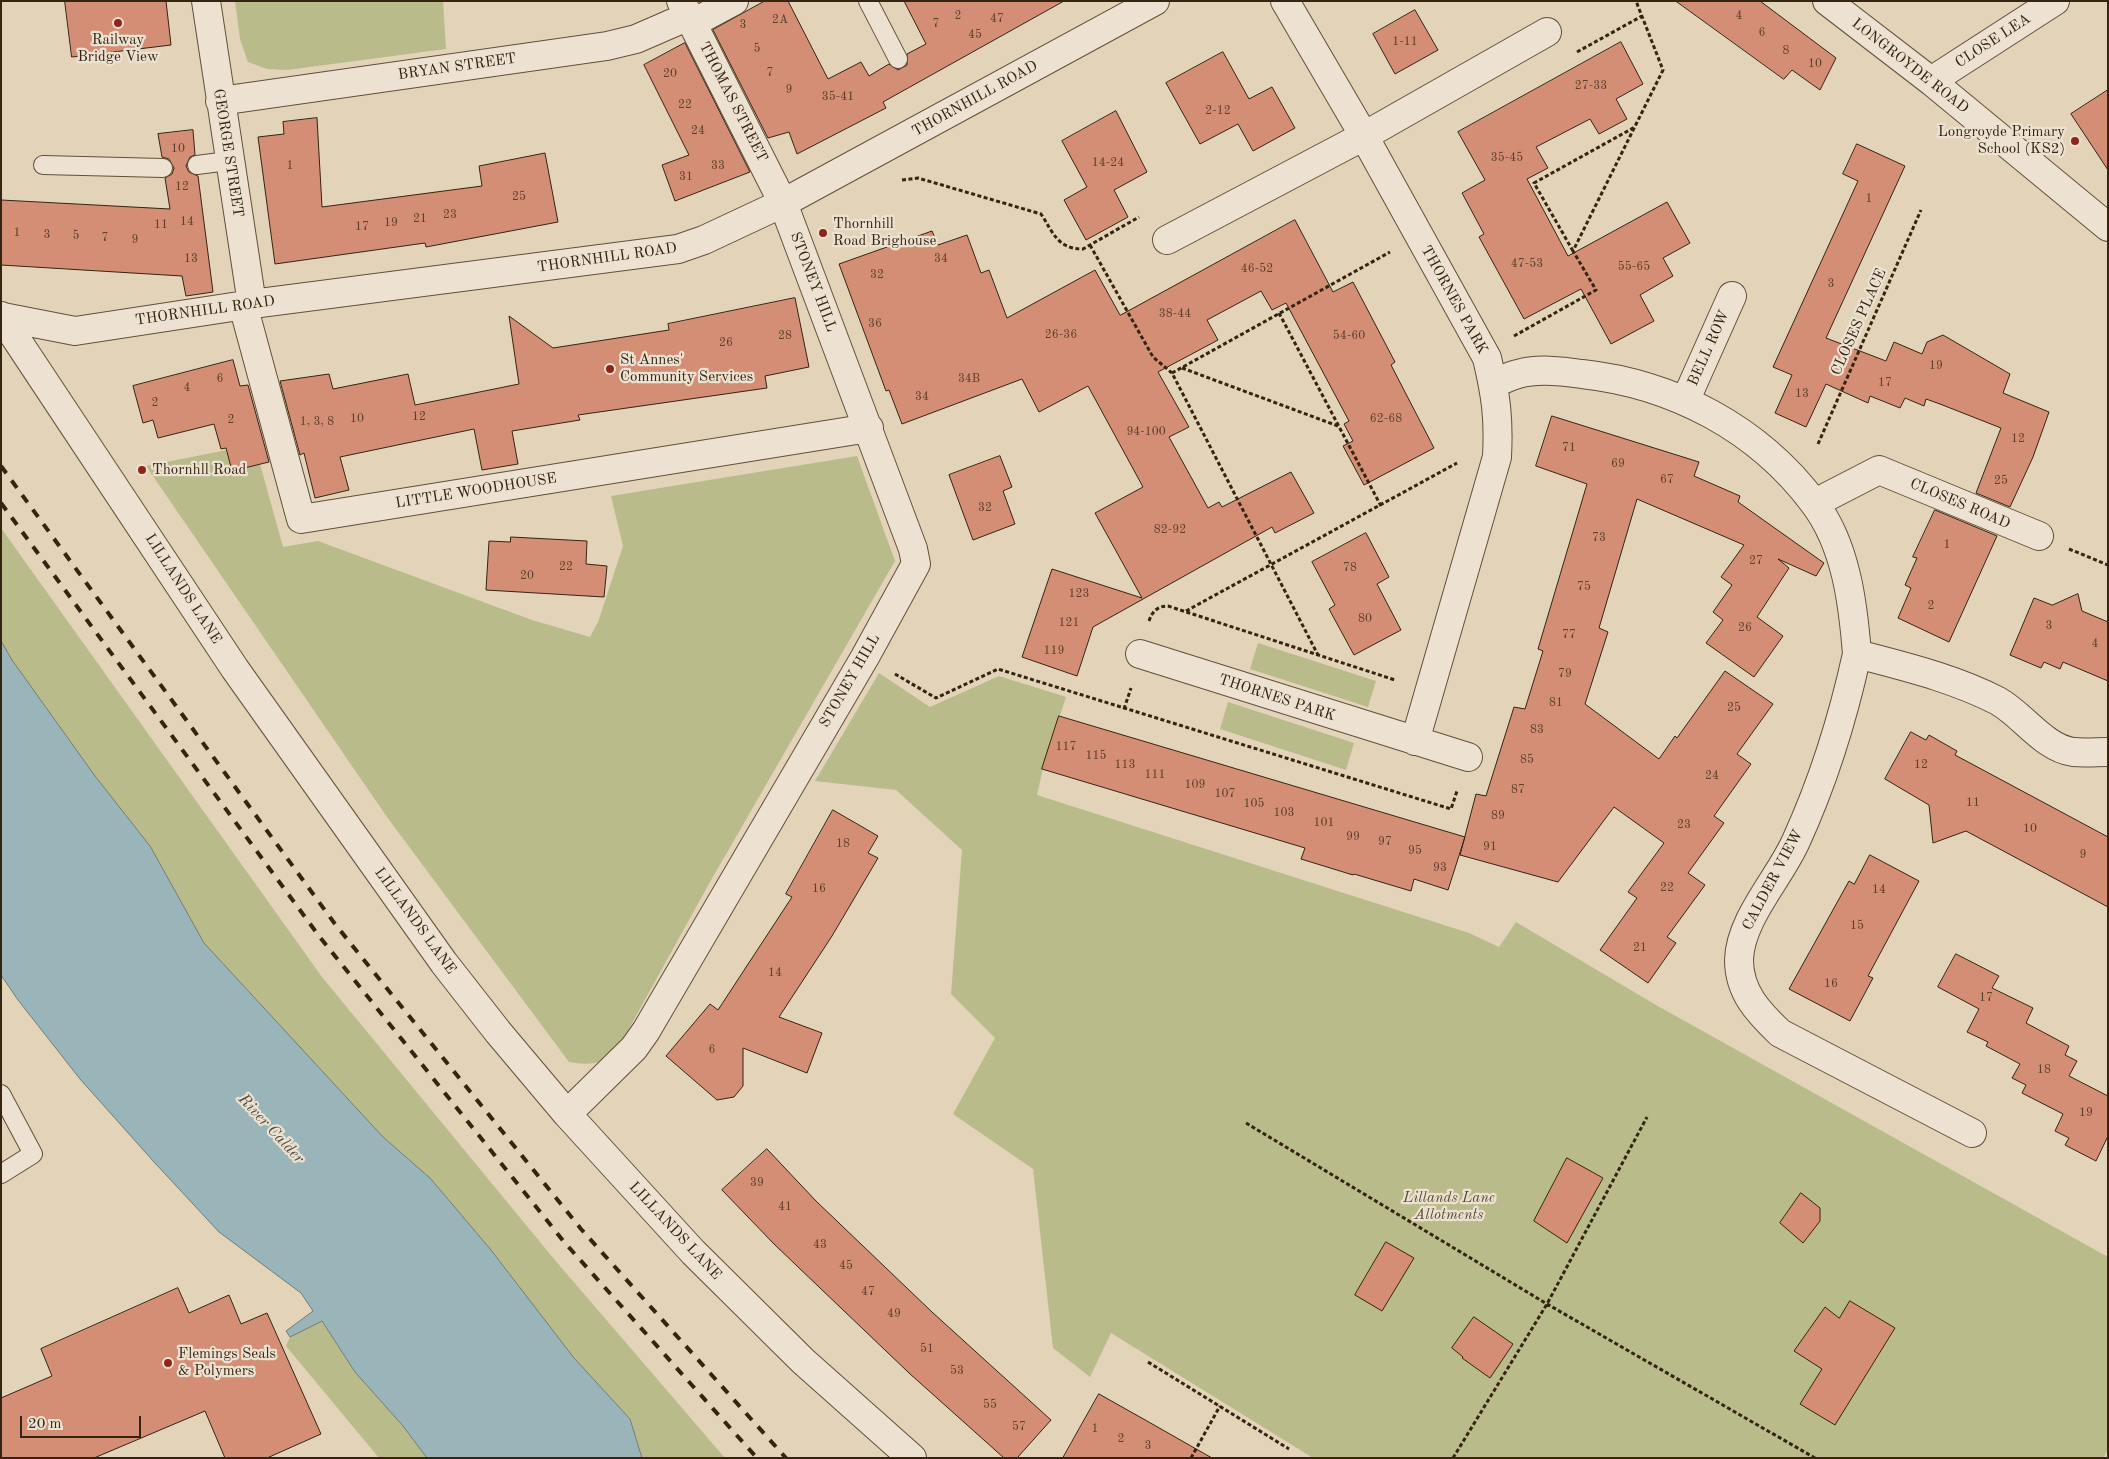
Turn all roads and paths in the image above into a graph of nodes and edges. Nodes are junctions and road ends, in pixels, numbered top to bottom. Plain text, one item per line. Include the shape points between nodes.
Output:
1 (206, 1) edge
2 (734, 1) edge
3 (868, 1) edge
4 (1156, 1) edge
5 (1285, 1) edge
6 (1636, 1) edge
7 (1827, 1) edge
8 (2055, 1) edge
9 (688, 14) edge
10 (1642, 16) junction
11 (1547, 32) joint
12 (898, 59) dead end
13 (1932, 82) junction
14 (220, 101) junction
15 (1635, 127) junction
16 (1364, 136) junction
17 (228, 161) junction
18 (43, 165) dead end
19 (196, 165) dead end
20 (163, 168) dead end
21 (900, 181) dead end
22 (784, 203) junction
23 (1921, 210) dead end
24 (2108, 227) edge
25 (1418, 236) junction
26 (1167, 240) joint
27 (1090, 245) junction
28 (1573, 251) junction
29 (1732, 296) dead end
30 (248, 304) junction
31 (1279, 313) junction
32 (2, 317) edge
33 (1483, 353) junction
34 (1182, 368) junction
35 (1172, 374) junction
36 (1493, 384) junction
37 (1686, 399) junction
38 (1339, 427) junction
39 (869, 428) junction
40 (1498, 441) junction
41 (1818, 444) dead end
42 (1815, 503) junction
43 (1381, 506) junction
44 (2039, 536) joint
45 (2108, 565) edge
46 (1272, 566) junction
47 (1186, 612) dead end
48 (1140, 654) dead end
49 (1857, 654) junction
50 (1318, 655) dead end
51 (865, 657) junction
52 (1415, 741) junction
53 (2108, 752) edge
54 (1468, 757) joint
55 (1, 1094) edge
56 (568, 1114) junction
57 (1647, 1117) dead end
58 (1246, 1123) dead end
59 (1972, 1133) dead end
60 (1, 1174) edge
61 (1547, 1304) junction
62 (1148, 1362) dead end
63 (1220, 1406) junction
64 (1289, 1449) dead end
65 (912, 1458) edge
66 (1191, 1458) edge
67 (1453, 1458) edge
68 (1815, 1458) edge

1 - 14 street, GEORGE STREET
2 - 9 street, BRYAN STREET
3 - 12 lane
4 - 22 street, THORNHILL ROAD
5 - 16 street, THORNES PARK
6 - 10 path
7 - 13 street, LONGROYDE ROAD
8 - 13 street, CLOSE LEA
9 - 14 street, BRYAN STREET via 636,40 607,46
9 - 22 street, THOMAS STREET
10 - 11 path via 1561,60
10 - 15 path via 1663,70
11 - 16 street
13 - 24 street, LONGROYDE ROAD
14 - 17 street, GEORGE STREET
15 - 28 path
15 - 28 path via 1534,183
16 - 25 street, THORNES PARK
16 - 26 street
17 - 19 lane
17 - 30 street, GEORGE STREET
18 - 20 lane
21 - 27 path via 918,178 1041,214 1054,238 1063,246 1083,249
22 - 30 street, THORNHILL ROAD via 704,240 659,253
22 - 39 street, STONEY HILL
23 - 41 path, CLOSES PLACE
25 - 31 path
25 - 33 street, THORNES PARK
26 - 27 path via 1151,210
27 - 35 path via 1153,358
28 - 33 path via 1596,290
29 - 37 street, BELL ROW
30 - 32 street, THORNHILL ROAD via 75,331
30 - 39 street, LITTLE WOODHOUSE via 301,519
31 - 34 path
31 - 38 path
32 - 56 street, LILLANDS LANE via 235,669 438,956
33 - 36 street, THORNES PARK
34 - 35 path
34 - 38 path
35 - 46 path
36 - 37 street, CALDER VIEW via 1519,373 1555,371 1642,384
36 - 40 street, THORNES PARK via 1499,416
37 - 42 street, CALDER VIEW via 1756,443
38 - 43 path
39 - 51 street, STONEY HILL via 916,564
40 - 43 path
40 - 52 street, THORNES PARK via 1497,457
42 - 44 street, CLOSES ROAD via 1879,470
42 - 49 street, CALDER VIEW via 1846,574 1854,613
43 - 46 path
44 - 45 path
46 - 47 path
46 - 50 path
48 - 52 street, THORNES PARK
49 - 53 street via 1934,674 1998,702 2019,715 2048,741 2072,752
49 - 59 street, CALDER VIEW via 1838,727 1796,841 1741,939 1741,983 1756,1010 1780,1033
51 - 54 path via 936,698 998,669 1450,809
51 - 56 street, STONEY HILL via 646,1031 634,1048
52 - 54 street, THORNES PARK
55 - 60 lane via 33,1154
56 - 65 street, LILLANDS LANE via 747,1308
57 - 61 path
58 - 61 path
61 - 67 path
61 - 68 path
62 - 63 path
63 - 64 path
63 - 66 path

